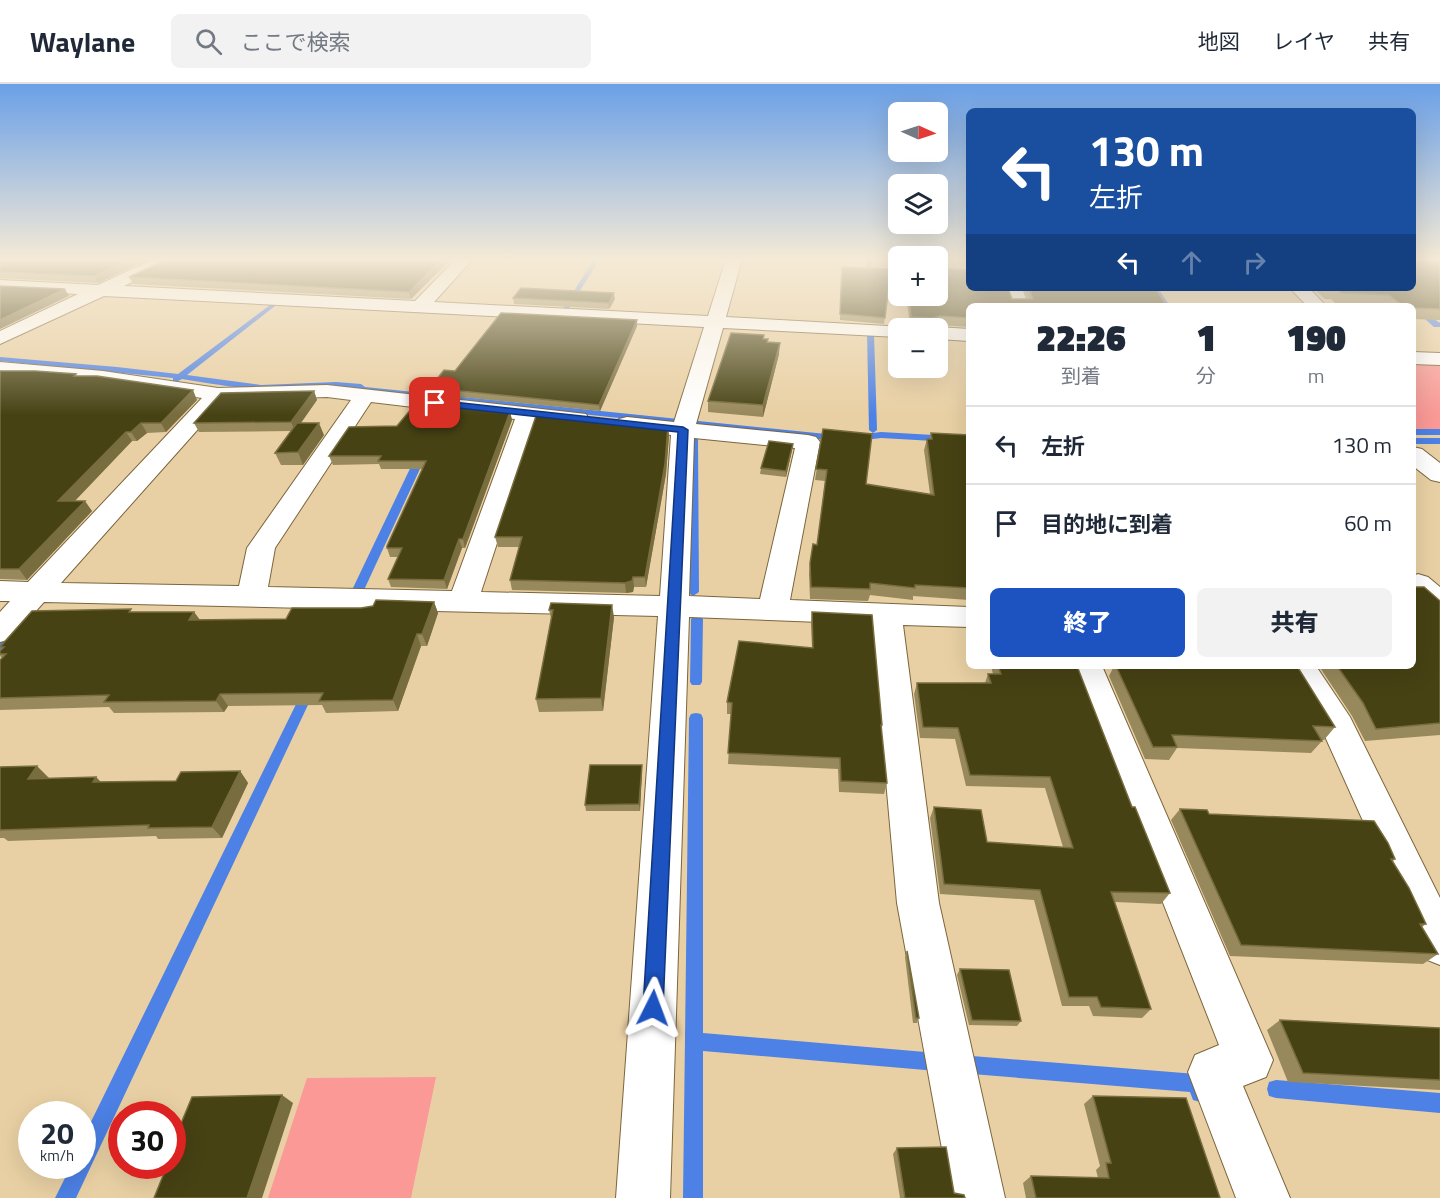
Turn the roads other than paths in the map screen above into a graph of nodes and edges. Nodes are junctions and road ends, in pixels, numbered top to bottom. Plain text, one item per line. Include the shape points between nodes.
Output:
1 (57, 311) edge
2 (518, 311) edge
3 (718, 311) edge
4 (715, 321) junction
5 (888, 330) edge
6 (948, 333) edge
7 (966, 334) edge
8 (0, 338) edge
9 (1416, 357) edge
10 (1440, 359) edge
11 (0, 368) edge
12 (218, 394) junction
13 (365, 395) junction
14 (528, 413) junction
15 (684, 424) junction
16 (1420, 454) edge
17 (1440, 475) edge
18 (1424, 584) edge
19 (0, 591) edge
20 (36, 591) junction
21 (252, 596) junction
22 (463, 601) junction
23 (1440, 604) edge
24 (674, 606) junction
25 (773, 610) junction
26 (886, 614) junction
27 (966, 616) edge
28 (0, 631) edge
29 (1087, 669) edge
30 (1301, 669) edge
31 (1440, 944) edge
32 (643, 1198) edge
33 (978, 1198) edge
34 (1263, 1198) edge

1 - 8 street
2 - 4 street
3 - 4 street
4 - 5 street
4 - 15 street
6 - 7 street
9 - 10 street
11 - 12 street via 103,377
12 - 13 street via 327,391
12 - 20 street
13 - 14 street
13 - 21 street via 261,548
14 - 15 street via 605,422
14 - 22 street
15 - 24 street
15 - 25 street via 808,442
16 - 17 street
18 - 23 street
19 - 20 street
20 - 21 street
20 - 28 street
21 - 22 street
22 - 24 street
24 - 25 street
24 - 32 street
25 - 26 street
26 - 27 street
26 - 33 street via 918,903
29 - 34 street via 1249,1060 1212,1072
30 - 31 street via 1338,727

